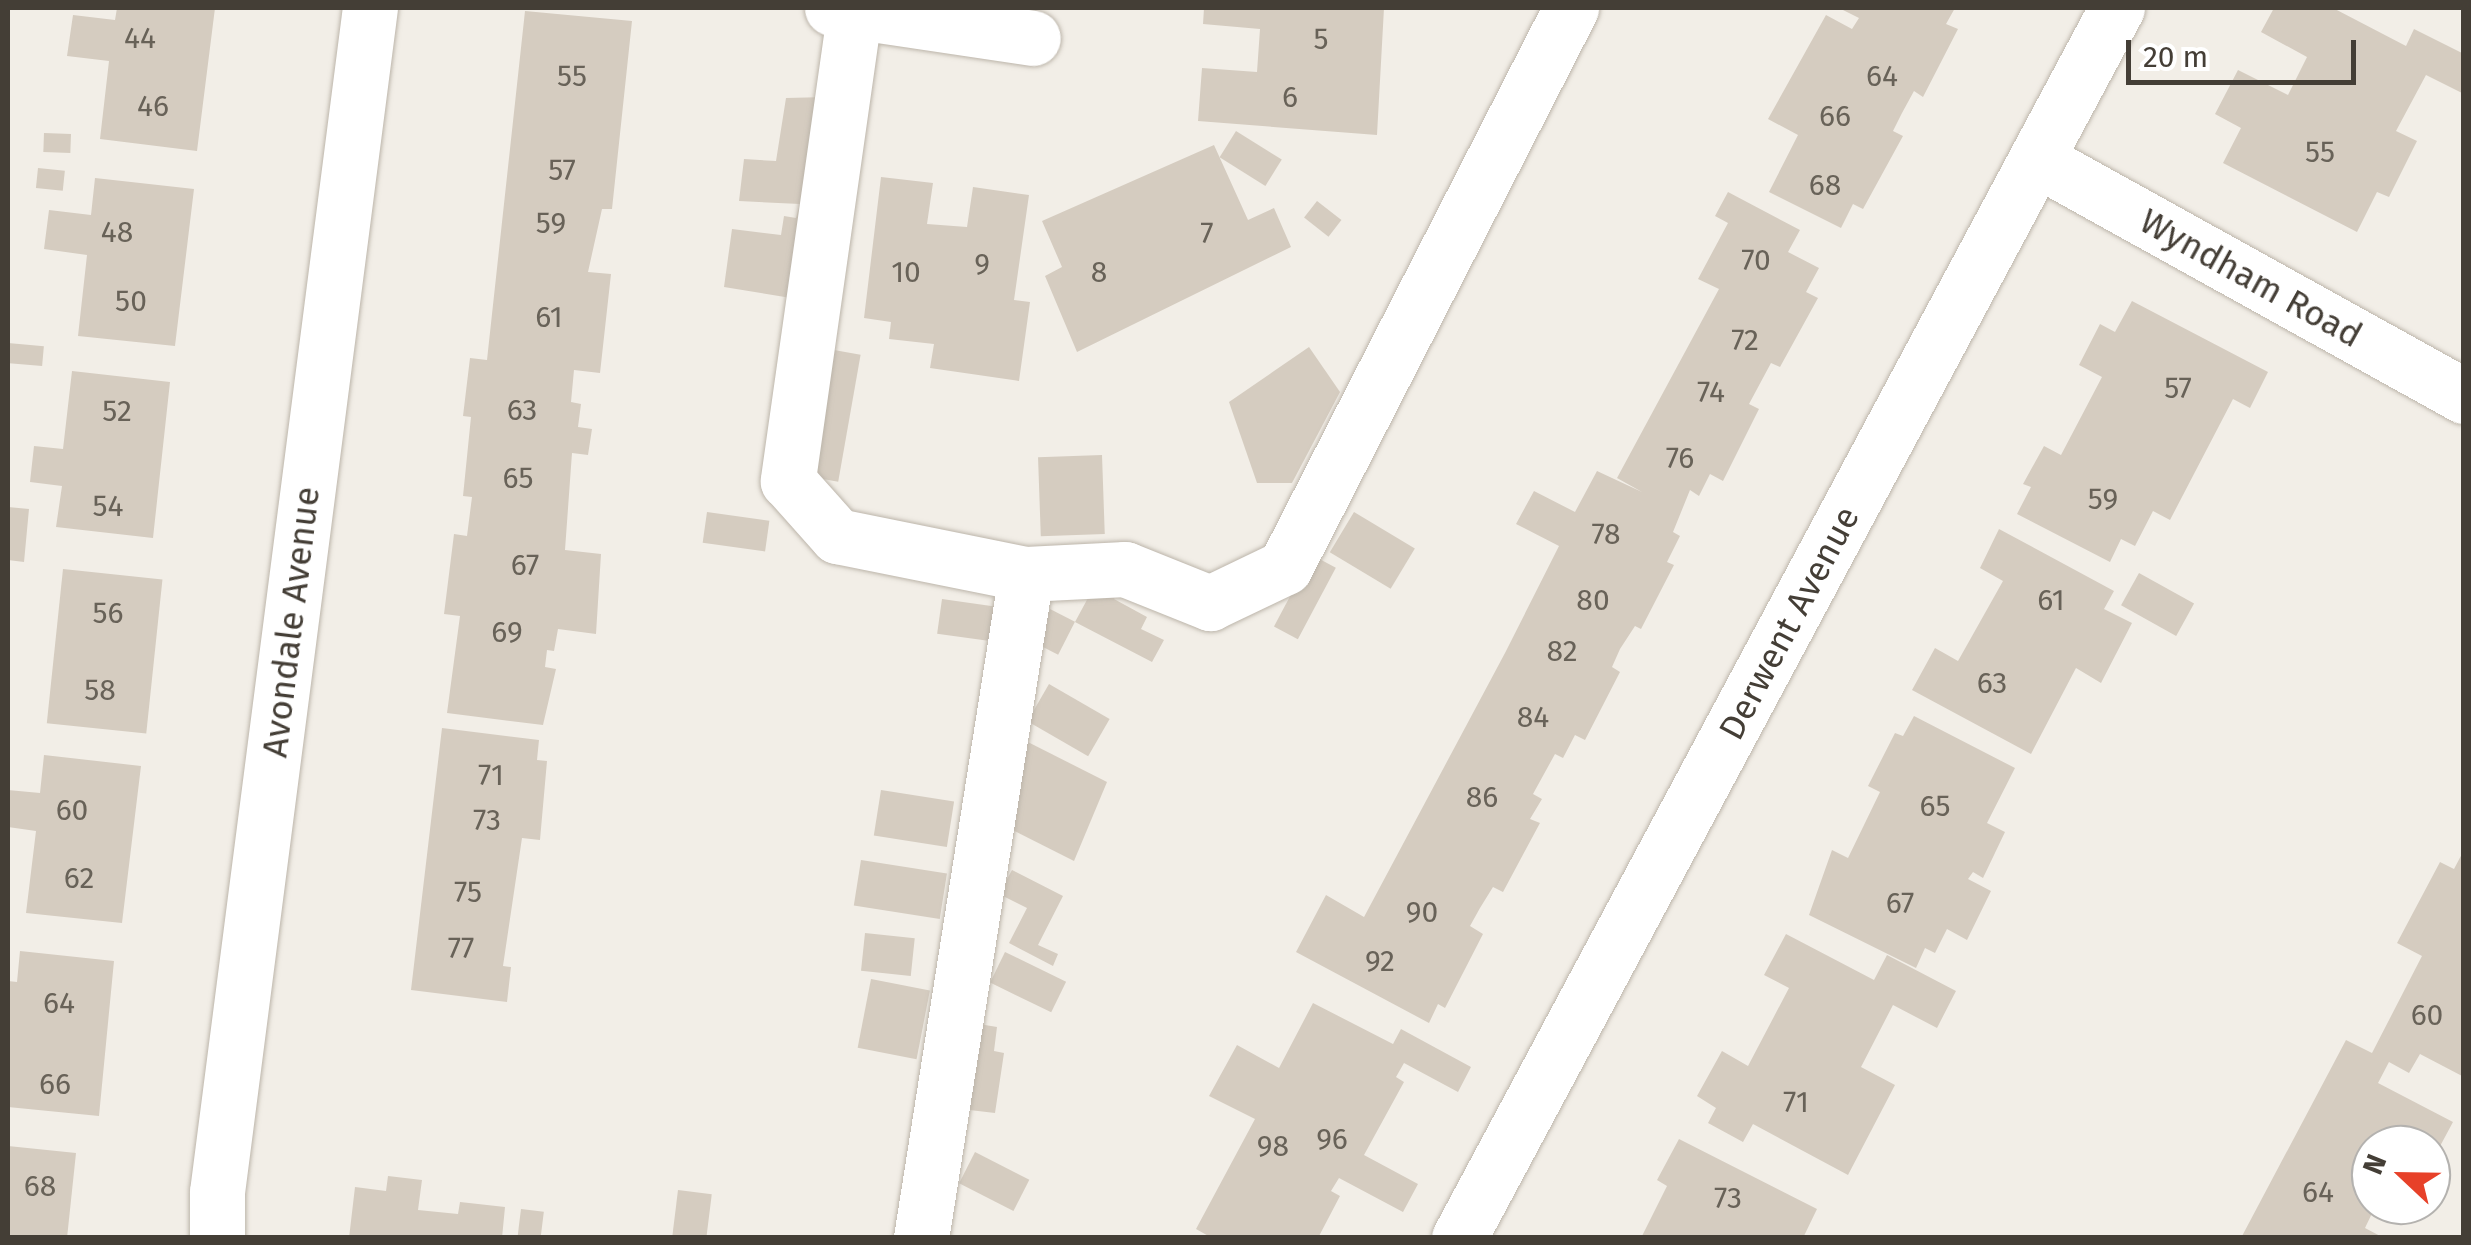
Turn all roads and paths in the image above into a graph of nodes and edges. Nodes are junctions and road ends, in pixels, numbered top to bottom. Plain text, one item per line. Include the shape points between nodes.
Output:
1 (370, 8) edge
2 (1571, 8) edge
3 (2117, 8) edge
4 (847, 9) edge
5 (1033, 38) dead end
6 (2038, 160) junction
7 (2464, 396) edge
8 (1026, 574) junction
9 (217, 1238) edge
10 (921, 1238) edge
11 (1459, 1238) edge

1 - 9 street, Avondale Avenue via 217,1192
2 - 8 street via 1285,567 1210,603 1125,569
3 - 6 street, Derwent Avenue
4 - 5 street
4 - 8 street via 788,481 837,536
6 - 7 street, Wyndham Road
6 - 11 street, Derwent Avenue
8 - 10 street

